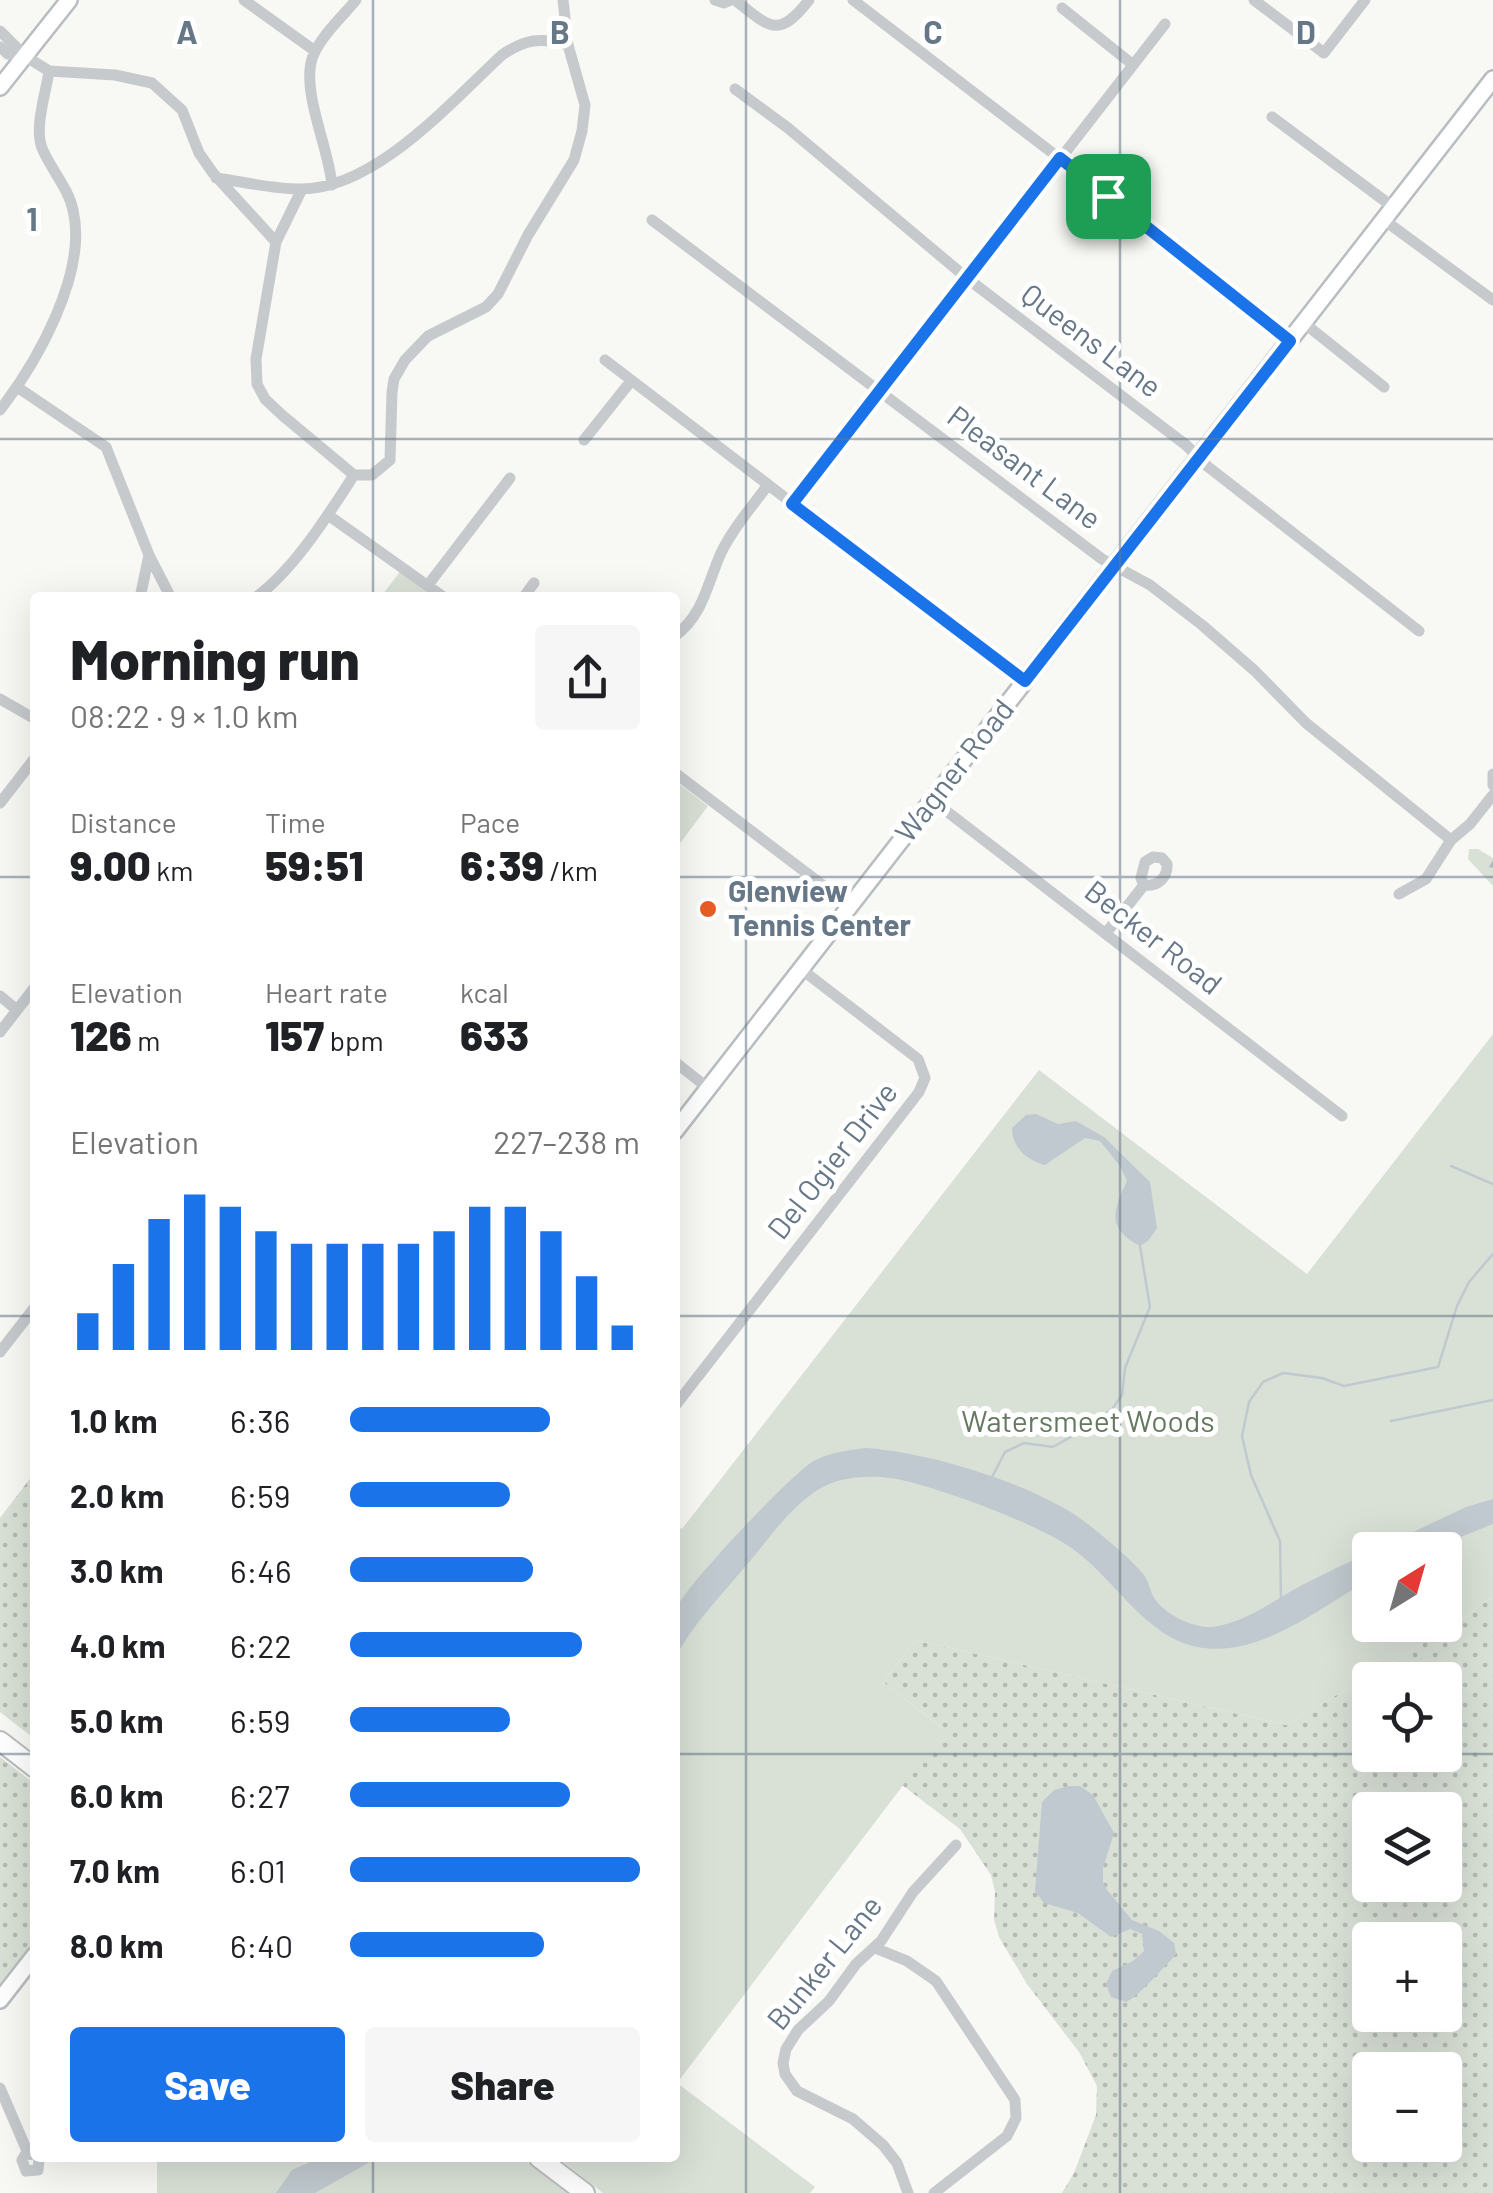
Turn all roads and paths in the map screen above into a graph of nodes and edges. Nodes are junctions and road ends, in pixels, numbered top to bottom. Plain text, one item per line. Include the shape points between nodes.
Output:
1 (68, 0) edge
2 (244, 0) edge
3 (356, 0) edge
4 (564, 0) edge
5 (715, 0) edge
6 (733, 0) edge
7 (810, 0) edge
8 (852, 0) edge
9 (1254, 0) edge
10 (1366, 0) edge
11 (1062, 8) dead end
12 (1165, 24) dead end
13 (0, 31) edge
14 (568, 46) junction
15 (0, 48) edge
16 (314, 51) junction
17 (25, 56) junction
18 (1132, 64) junction
19 (50, 71) junction
20 (1493, 79) edge
21 (0, 88) edge
22 (735, 89) dead end
23 (1272, 117) dead end
24 (1060, 158) junction
25 (216, 178) junction
26 (332, 185) junction
27 (302, 189) junction
28 (1388, 214) junction
29 (652, 220) dead end
30 (276, 242) junction
31 (968, 279) junction
32 (1493, 300) edge
33 (1304, 322) junction
34 (1290, 341) junction
35 (605, 360) dead end
36 (632, 380) junction
37 (18, 387) junction
38 (1384, 388) dead end
39 (879, 389) junction
40 (0, 410) edge
41 (584, 440) dead end
42 (1199, 458) junction
43 (354, 475) junction
44 (510, 478) dead end
45 (767, 486) junction
46 (792, 504) junction
47 (328, 515) junction
48 (148, 554) junction
49 (1115, 566) junction
50 (534, 583) dead end
51 (428, 585) junction
52 (141, 592) edge
53 (168, 592) edge
54 (263, 592) edge
55 (437, 592) edge
56 (528, 592) edge
57 (1419, 631) dead end
58 (680, 632) edge
59 (1025, 681) junction
60 (0, 699) edge
61 (30, 716) edge
62 (30, 764) edge
63 (1493, 774) edge
64 (680, 777) edge
65 (1493, 786) edge
66 (1493, 794) edge
67 (932, 800) junction
68 (0, 803) edge
69 (1451, 840) junction
70 (1144, 885) dead end
71 (1399, 894) dead end
72 (850, 906) junction
73 (1106, 933) junction
74 (801, 969) junction
75 (30, 993) edge
76 (0, 996) edge
77 (17, 1010) junction
78 (0, 1032) edge
79 (680, 1066) edge
80 (708, 1088) junction
81 (1342, 1116) dead end
82 (680, 1124) edge
83 (30, 1313) edge
84 (0, 1352) edge
85 (680, 1400) edge
86 (0, 1741) edge
87 (30, 1764) edge
88 (956, 1845) dead end
89 (874, 1948) junction
90 (30, 1961) edge
91 (0, 2000) edge
92 (0, 2088) edge
93 (30, 2147) edge
94 (544, 2162) edge
95 (584, 2193) edge
96 (908, 2193) edge
97 (934, 2193) edge

1 - 17 street
2 - 16 street
3 - 16 street
4 - 14 street
5 - 6 street
6 - 7 street via 776,26 793,21
8 - 24 street
9 - 10 street via 1324,54
11 - 18 street
12 - 18 street
13 - 17 street
14 - 26 street via 544,38 520,42 391,155
14 - 43 street via 585,104 574,160 498,294 428,336 405,360 392,392 390,460 372,475
15 - 17 street
16 - 26 street via 308,70
17 - 19 street
17 - 21 street
18 - 24 street
19 - 25 street via 152,83 182,110
19 - 37 street via 40,144 73,208 73,261 64,297
20 - 28 street, Wagner Road
22 - 31 street, Queens Lane
23 - 28 street
24 - 31 street
24 - 34 street
25 - 27 street
25 - 30 street
26 - 27 street
27 - 30 street
28 - 32 street
28 - 33 street, Wagner Road
29 - 39 street, Pleasant Lane
30 - 43 street via 257,384 282,415
31 - 39 street
31 - 42 street, Queens Lane
33 - 34 street, Wagner Road
33 - 38 street
34 - 42 street, Wagner Road
35 - 36 street
36 - 41 street
36 - 45 street
37 - 40 street
37 - 48 street via 106,447
39 - 46 street
39 - 49 street, Pleasant Lane
42 - 49 street, Wagner Road
42 - 57 street, Queens Lane
43 - 47 street
44 - 51 street
45 - 46 street
45 - 58 street via 722,550 700,608
46 - 59 street
47 - 51 street
47 - 54 street
48 - 52 street
48 - 53 street
49 - 59 street, Wagner Road
49 - 69 street, Pleasant Lane via 1202,624 1306,723
50 - 56 street
51 - 55 street
59 - 67 street, Wagner Road
60 - 61 street
62 - 68 street
63 - 65 street
64 - 72 street
66 - 69 street
67 - 72 street, Wagner Road
67 - 73 street, Becker Road
69 - 71 street via 1426,879
70 - 73 street
72 - 74 street, Wagner Road
73 - 81 street, Becker Road
74 - 80 street, Wagner Road
74 - 85 street, Del Ogier Drive via 918,1059 925,1078
75 - 77 street
76 - 77 street
77 - 78 street
79 - 80 street
80 - 82 street, Wagner Road
83 - 84 street
86 - 87 main road
88 - 89 street, Bunker Lane
89 - 96 street, Bunker Lane via 798,2030 783,2064 797,2091 853,2119 883,2144
89 - 97 street via 936,1982 1016,2100 1007,2136
90 - 91 street
92 - 93 street
94 - 95 main road

